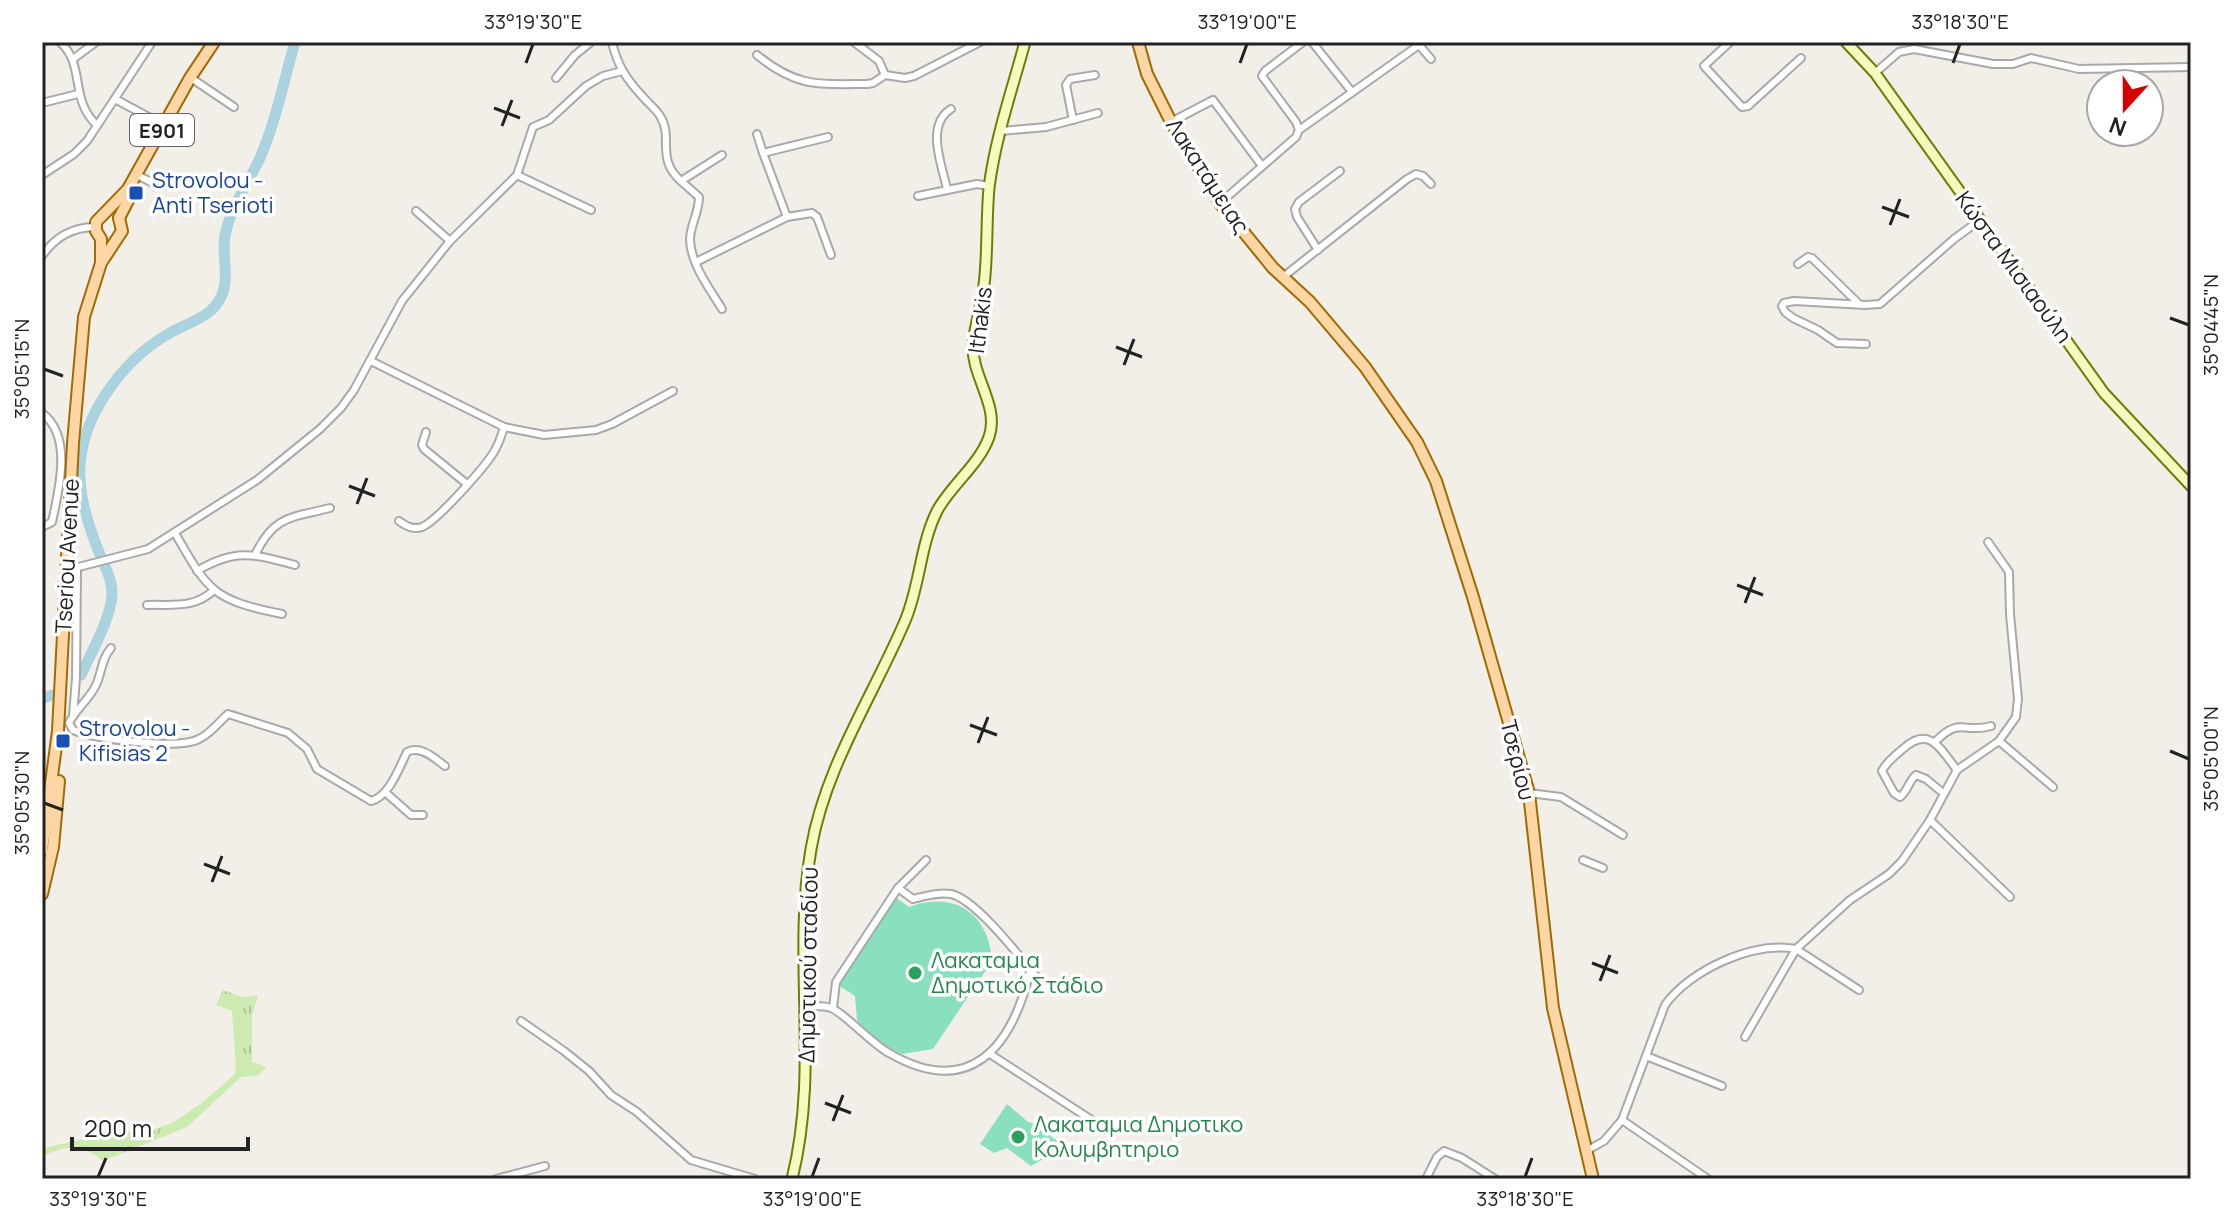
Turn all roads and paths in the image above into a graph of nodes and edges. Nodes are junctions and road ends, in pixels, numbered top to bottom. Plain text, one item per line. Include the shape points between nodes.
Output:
1 (60, 42) edge
2 (96, 42) edge
3 (152, 42) edge
4 (591, 42) edge
5 (612, 42) edge
6 (854, 42) edge
7 (980, 42) edge
8 (1025, 42) edge
9 (1138, 42) edge
10 (1303, 42) edge
11 (1312, 42) edge
12 (1730, 42) edge
13 (1846, 42) edge
14 (214, 43) edge
15 (1418, 44) edge
16 (757, 55) dead end
17 (1801, 58) dead end
18 (73, 59) junction
19 (1431, 59) dead end
20 (2191, 67) edge
21 (622, 71) junction
22 (1875, 73) junction
23 (885, 75) junction
24 (1095, 75) dead end
25 (556, 78) dead end
26 (194, 80) junction
27 (1352, 92) junction
28 (78, 94) junction
29 (115, 99) junction
30 (42, 103) edge
31 (234, 107) dead end
32 (951, 109) dead end
33 (1098, 113) dead end
34 (1073, 120) junction
35 (1171, 122) junction
36 (97, 125) junction
37 (166, 127) junction
38 (1299, 130) junction
39 (1001, 131) junction
40 (757, 134) dead end
41 (828, 137) dead end
42 (763, 153) junction
43 (722, 155) dead end
44 (1262, 166) junction
45 (1340, 171) dead end
46 (42, 175) edge
47 (517, 175) junction
48 (141, 177) junction
49 (681, 181) junction
50 (1431, 184) dead end
51 (159, 186) dead end
52 (989, 186) junction
53 (947, 189) junction
54 (918, 196) dead end
55 (1220, 203) junction
56 (591, 210) dead end
57 (416, 211) dead end
58 (106, 214) junction
59 (787, 217) junction
60 (119, 218) junction
61 (1980, 220) junction
62 (95, 227) junction
63 (101, 239) junction
64 (114, 240) junction
65 (450, 241) junction
66 (1318, 250) junction
67 (831, 255) dead end
68 (42, 256) edge
69 (696, 262) junction
70 (101, 263) junction
71 (1798, 264) dead end
72 (1283, 277) junction
73 (1859, 304) junction
74 (722, 309) dead end
75 (1866, 344) dead end
76 (371, 361) junction
77 (1365, 367) joint
78 (673, 391) dead end
79 (42, 413) edge
80 (504, 427) junction
81 (426, 432) dead end
82 (65, 470) junction
83 (467, 484) junction
84 (2191, 486) edge
85 (330, 508) dead end
86 (399, 521) dead end
87 (42, 527) edge
88 (175, 533) junction
89 (1988, 542) dead end
90 (255, 555) junction
91 (295, 565) dead end
92 (72, 569) junction
93 (197, 571) junction
94 (214, 590) junction
95 (147, 605) dead end
96 (282, 614) dead end
97 (111, 648) dead end
98 (882, 669) joint
99 (73, 716) junction
100 (1991, 726) dead end
101 (62, 727) junction
102 (1999, 741) junction
103 (1935, 742) junction
104 (445, 766) dead end
105 (1957, 770) junction
106 (2053, 787) dead end
107 (385, 792) junction
108 (1529, 793) junction
109 (1943, 793) junction
110 (423, 815) dead end
111 (1930, 820) junction
112 (1623, 835) dead end
113 (42, 851) edge
114 (926, 860) dead end
115 (1583, 860) dead end
116 (1603, 868) dead end
117 (898, 888) junction
118 (42, 894) edge
119 (2010, 897) dead end
120 (1796, 949) junction
121 (1030, 971) junction
122 (1045, 987) dead end
123 (1859, 990) dead end
124 (807, 1006) junction
125 (833, 1008) junction
126 (521, 1021) dead end
127 (1745, 1037) dead end
128 (990, 1054) junction
129 (1646, 1056) junction
130 (1722, 1086) dead end
131 (1622, 1120) junction
132 (1107, 1130) dead end
133 (1586, 1151) junction
134 (545, 1166) dead end
135 (1691, 1169) junction
136 (733, 1176) edge
137 (496, 1179) edge
138 (755, 1179) edge
139 (792, 1179) edge
140 (1426, 1179) edge
141 (1495, 1179) edge
142 (1593, 1179) edge
143 (1684, 1179) edge
144 (1708, 1179) edge

1 - 18 street
2 - 18 street
3 - 29 street
4 - 25 street
5 - 21 street
6 - 23 street via 879,61
7 - 23 street via 914,76
8 - 39 main road, Ithakis
9 - 35 main road, Λακατάμειας
10 - 38 street via 1262,76
11 - 27 street
12 - 17 street via 1704,66 1742,107
13 - 22 main road, Κώστα Μισιαούλη
14 - 26 main road, E901
14 - 37 main road, E901
15 - 19 street
15 - 27 street
16 - 23 street via 810,84 873,83
18 - 28 street
20 - 22 street via 2079,69 2031,58 1993,64 1914,49 1899,52
21 - 47 street via 586,86 549,120 533,127
21 - 49 street via 660,116 667,163
22 - 61 main road, Κώστα Μισιαούλη
24 - 34 street via 1070,79 1066,85
26 - 31 street
26 - 37 main road, E901
27 - 38 street
28 - 30 street
28 - 36 street via 87,117
29 - 36 street
29 - 37 street
32 - 53 street via 936,136
33 - 34 street
34 - 39 street
35 - 44 street via 1213,100
35 - 55 main road, Λακατάμειας
36 - 46 street via 74,154
37 - 48 main road, E901
37 - 58 main road, E901
38 - 44 street
39 - 52 main road, Ithakis
40 - 42 street
41 - 42 street
42 - 59 street
43 - 49 street
44 - 55 street
45 - 66 street via 1295,209
47 - 56 street
47 - 65 street
48 - 51 street
48 - 60 main road, E901
49 - 69 street via 699,197 690,241
50 - 66 street via 1416,174 1407,179
52 - 53 street
52 - 98 main road, Ithakis via 986,268 973,344 977,378 993,420 980,454 938,510 907,618
53 - 54 street
55 - 72 main road, Λακατάμειας
57 - 65 street
58 - 60 main road
58 - 62 main road, E901
59 - 67 street via 817,217
59 - 69 street
60 - 64 main road, E901 via 122,231
61 - 73 street via 1880,304
61 - 84 main road, Κώστα Μισιαούλη via 2104,393
62 - 63 main road, E901
62 - 68 street via 63,234
63 - 64 main road
63 - 70 main road, Tseriou Avenue / E901
64 - 70 main road, Tseriou Avenue / E901
65 - 76 street via 402,301
66 - 72 street
69 - 74 street
70 - 82 main road, Tseriou Avenue / E901 via 84,317
71 - 73 street via 1812,258
72 - 77 main road, Λακατάμειας
73 - 75 street via 1794,301 1782,306 1837,343
76 - 80 street
76 - 88 street via 341,408 320,429 257,480
77 - 108 main road, Τσερίου via 1417,442 1436,481
78 - 80 street via 596,430 544,435
79 - 82 street via 58,434
80 - 83 street via 496,450
81 - 83 street via 424,449
82 - 87 street via 52,522
82 - 92 main road, Tseriou Avenue / E901
83 - 86 street via 420,527
85 - 90 street via 275,525
88 - 92 street via 148,549
88 - 93 street
89 - 102 street via 2009,572 2018,699 2016,717
90 - 91 street
90 - 93 street via 226,556
92 - 99 street
92 - 101 main road, Tseriou Avenue / E901
93 - 94 street
94 - 95 street via 194,604
94 - 96 street via 239,605
97 - 99 street via 97,683
98 - 124 main road, Δημοτικού σταδίου via 828,786 811,849 805,923
99 - 101 street
100 - 103 street via 1978,730 1963,725 1947,730
101 - 107 street via 108,740 185,743 200,739 228,714 239,716 288,733 307,749 317,769 371,801
101 - 113 main road, Tseriou Avenue / E901
101 - 118 main road via 57,807
102 - 105 street
102 - 106 street
103 - 105 street
103 - 109 street via 1915,738 1882,771 1900,797 1916,775
104 - 107 street via 413,749
105 - 109 street
107 - 110 street via 411,815
108 - 112 street via 1561,797
108 - 133 main road, Τσερίου via 1553,1008
109 - 111 street
111 - 119 street
111 - 120 street via 1889,874 1850,900
114 - 117 street
115 - 116 street
117 - 121 street via 913,899 934,893 971,903
117 - 125 street via 836,982
120 - 123 street
120 - 127 street
120 - 129 street via 1726,958 1674,992
121 - 122 street
121 - 128 street via 1017,1014
124 - 125 street
124 - 139 main road, Δημοτικού σταδίου via 804,1104
125 - 128 street via 889,1054 920,1066 957,1072
126 - 136 street via 589,1071 691,1160
128 - 132 street
129 - 130 street
129 - 131 street
131 - 133 street via 1604,1141
131 - 135 street
133 - 142 main road, Τσερίου
134 - 137 street
135 - 143 street
135 - 144 street
136 - 138 street
140 - 141 street via 1444,1151

